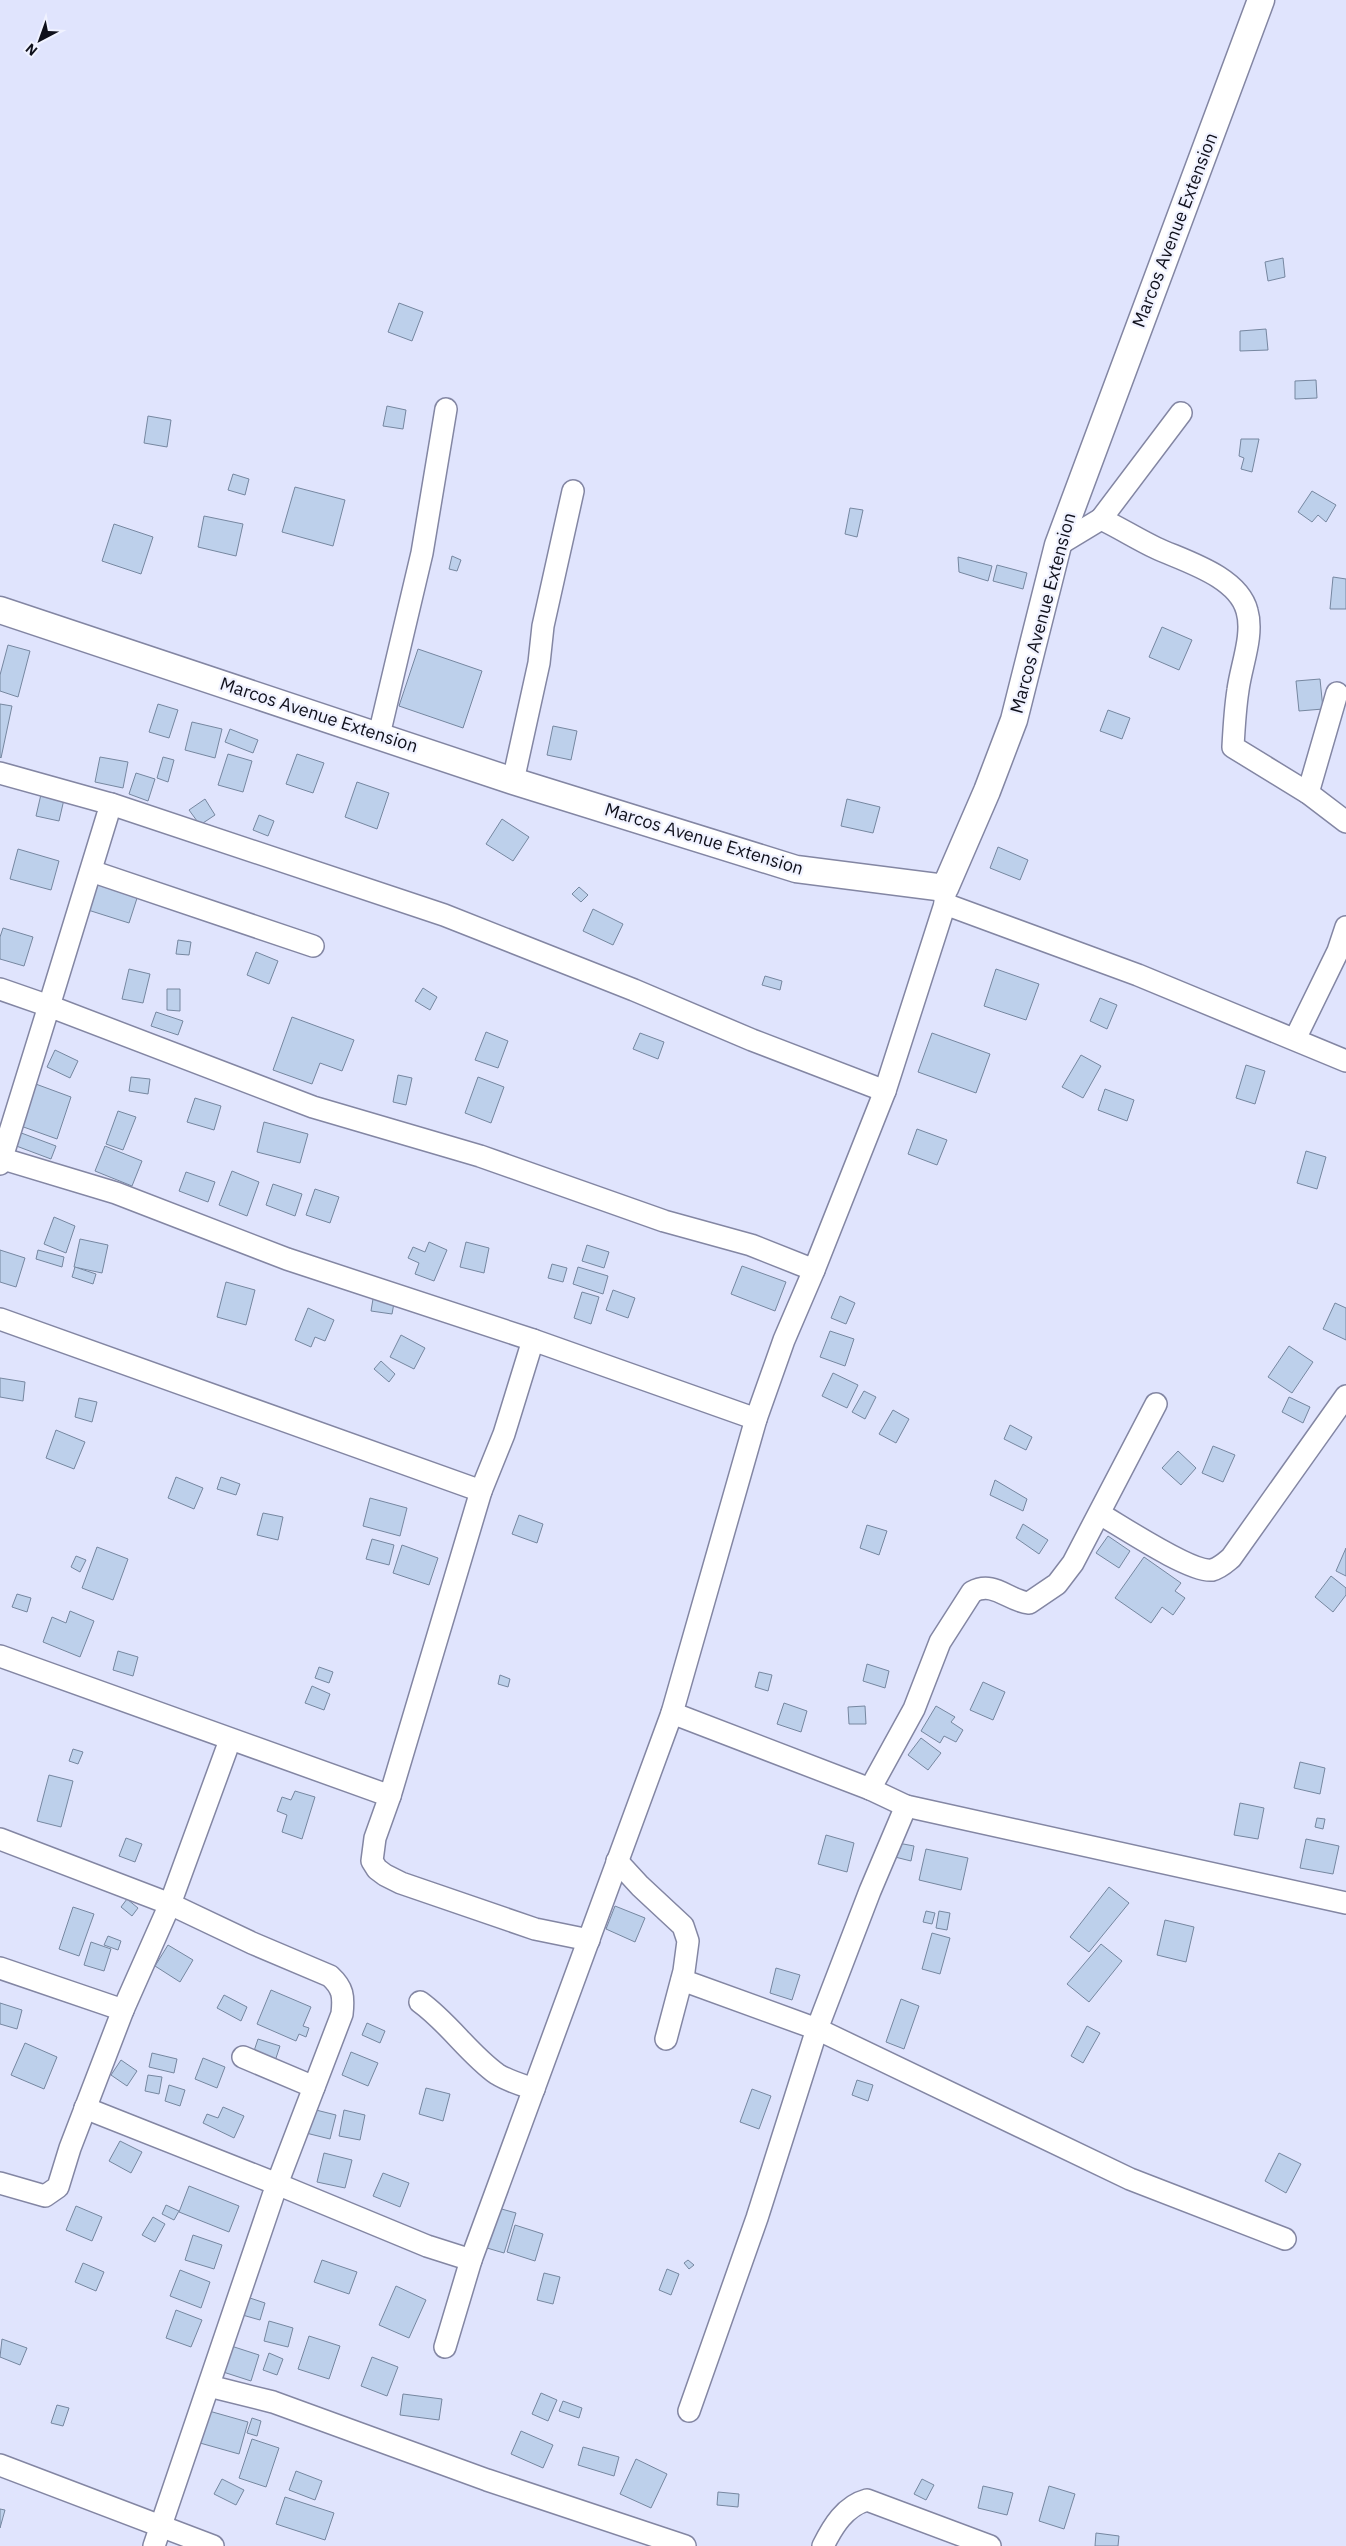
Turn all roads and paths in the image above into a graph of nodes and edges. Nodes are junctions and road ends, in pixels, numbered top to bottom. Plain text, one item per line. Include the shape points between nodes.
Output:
1 (1261, 0) edge
2 (446, 410) dead end
3 (1181, 412) dead end
4 (573, 491) dead end
5 (1101, 519) junction
6 (1058, 545) junction
7 (0, 610) edge
8 (1337, 693) dead end
9 (379, 735) junction
10 (0, 773) edge
11 (513, 780) junction
12 (1308, 793) junction
13 (111, 804) junction
14 (1346, 822) edge
15 (91, 871) junction
16 (945, 896) junction
17 (1346, 927) edge
18 (313, 946) dead end
19 (0, 989) edge
20 (48, 1006) junction
21 (1295, 1039) junction
22 (1346, 1062) edge
23 (885, 1091) junction
24 (1, 1160) edge
25 (814, 1270) junction
26 (0, 1319) edge
27 (533, 1340) junction
28 (1346, 1396) edge
29 (1156, 1404) dead end
30 (756, 1419) junction
31 (481, 1491) junction
32 (1100, 1514) junction
33 (0, 1656) edge
34 (672, 1713) junction
35 (230, 1740) junction
36 (870, 1789) junction
37 (390, 1796) junction
38 (906, 1806) junction
39 (0, 1839) edge
40 (618, 1861) junction
41 (1346, 1903) edge
42 (170, 1904) junction
43 (589, 1940) junction
44 (0, 1968) edge
45 (682, 1980) junction
46 (420, 2002) dead end
47 (123, 2010) junction
48 (817, 2029) junction
49 (666, 2039) dead end
50 (243, 2057) dead end
51 (314, 2087) junction
52 (534, 2089) junction
53 (85, 2108) junction
54 (0, 2184) edge
55 (276, 2184) junction
56 (1286, 2239) dead end
57 (471, 2260) junction
58 (445, 2347) dead end
59 (209, 2386) junction
60 (689, 2411) dead end
61 (0, 2465) edge
62 (160, 2526) junction
63 (154, 2546) edge
64 (213, 2546) edge
65 (685, 2546) edge
66 (823, 2546) edge
67 (990, 2546) edge

1 - 6 street, Marcos Avenue Extension
2 - 9 street via 422,553
3 - 5 street
4 - 11 street
5 - 6 street
5 - 12 street via 1212,573 1243,599 1248,612 1249,632 1237,692 1233,747
6 - 16 street, Marcos Avenue Extension via 1014,720
7 - 9 street, Marcos Avenue Extension
8 - 12 street
9 - 11 street, Marcos Avenue Extension
10 - 13 street
11 - 16 street, Marcos Avenue Extension via 796,869
12 - 14 street
13 - 15 street
13 - 23 street via 444,915
15 - 18 street
15 - 20 street
16 - 21 street
16 - 23 street
17 - 21 street via 1338,951
19 - 20 street
20 - 24 street
20 - 25 street via 313,1106 480,1156 664,1222 751,1245
21 - 22 street
23 - 25 street
24 - 27 street via 116,1193 287,1259
25 - 30 street via 784,1340
26 - 31 street
27 - 30 street
27 - 31 street via 504,1434
28 - 32 street via 1232,1558 1221,1566 1210,1570 1198,1568
29 - 32 street
30 - 34 street
31 - 37 street
32 - 36 street via 1067,1572 1039,1598 1030,1603 1020,1602 988,1587 972,1592 940,1642 914,1709
33 - 35 street
34 - 36 street
34 - 40 street
35 - 37 street
35 - 42 street
36 - 38 street
37 - 43 street via 375,1838 372,1860 376,1869 401,1883 535,1929
38 - 41 street
38 - 48 street
39 - 42 street
40 - 43 street
40 - 45 street via 683,1926 688,1941
42 - 47 street
42 - 51 street via 330,1976 340,1985 344,1996 342,2014
43 - 52 street
44 - 47 street
45 - 48 street
45 - 49 street
46 - 52 street via 439,2015 500,2076
47 - 53 street
48 - 56 street via 1130,2179
48 - 60 street via 757,2218
50 - 51 street
51 - 55 street
52 - 57 street
53 - 54 street via 58,2187 51,2194 36,2195
53 - 55 street
55 - 57 street via 418,2243
55 - 59 street
57 - 58 street
59 - 62 street
59 - 65 street via 274,2402 487,2480
61 - 62 street
62 - 63 street
62 - 64 street
66 - 67 street via 848,2509 867,2500

